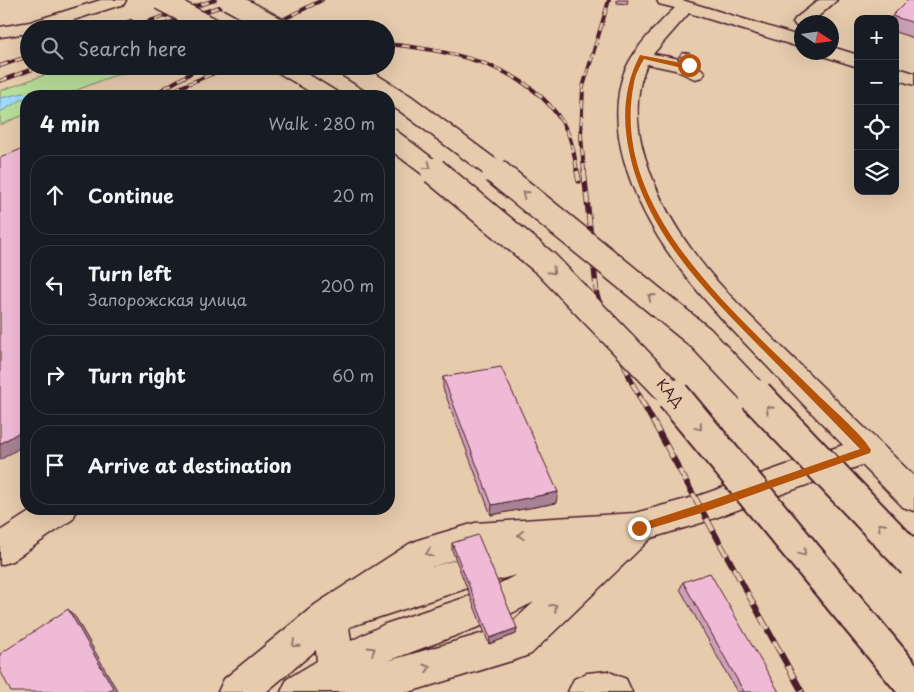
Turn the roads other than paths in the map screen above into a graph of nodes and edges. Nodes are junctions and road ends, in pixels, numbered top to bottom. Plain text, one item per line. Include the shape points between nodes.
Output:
1 (118, 0) edge
2 (160, 0) edge
3 (228, 0) edge
4 (665, 0) edge
5 (830, 0) edge
6 (686, 7) junction
7 (812, 15) edge
8 (54, 20) edge
9 (198, 20) edge
10 (265, 20) edge
11 (20, 29) edge
12 (794, 30) edge
13 (0, 32) edge
14 (784, 38) junction
15 (794, 41) edge
16 (839, 55) edge
17 (642, 56) junction
18 (855, 60) edge
19 (692, 69) dead end
20 (899, 74) edge
21 (296, 75) edge
22 (359, 75) edge
23 (914, 79) edge
24 (320, 90) edge
25 (384, 90) edge
26 (395, 97) edge
27 (395, 142) edge
28 (867, 450) junction
29 (913, 494) edge
30 (52, 515) edge
31 (639, 528) junction
32 (0, 550) edge
33 (914, 562) edge
34 (329, 616) junction
35 (341, 685) edge
36 (914, 687) edge
37 (237, 692) edge
38 (300, 692) edge
39 (587, 692) edge
40 (614, 692) edge

1 - 8 main road
2 - 9 main road, bridge
3 - 10 main road, bridge
4 - 6 main road
5 - 7 main road
6 - 14 main road
6 - 17 main road
11 - 13 main road
12 - 14 main road
14 - 15 main road
16 - 18 main road
17 - 19 main road
17 - 28 main road via 631,81 627,110 629,137 636,171 661,227 725,307
20 - 23 main road
21 - 24 main road
25 -> 22 main road, bridge
33 -> 26 main road, bridge via 701,338 476,155
27 -> 36 main road, КАД, bridge via 546,264 665,386
28 - 29 main road
28 - 31 main road
30 - 32 main road
31 - 34 main road via 474,570
31 -> 34 main road via 475,538 421,555
35 -> 31 main road via 385,642 489,606
35 -> 31 main road via 518,640
34 - 35 main road
34 -> 37 main road
35 - 38 main road
39 - 40 main road

